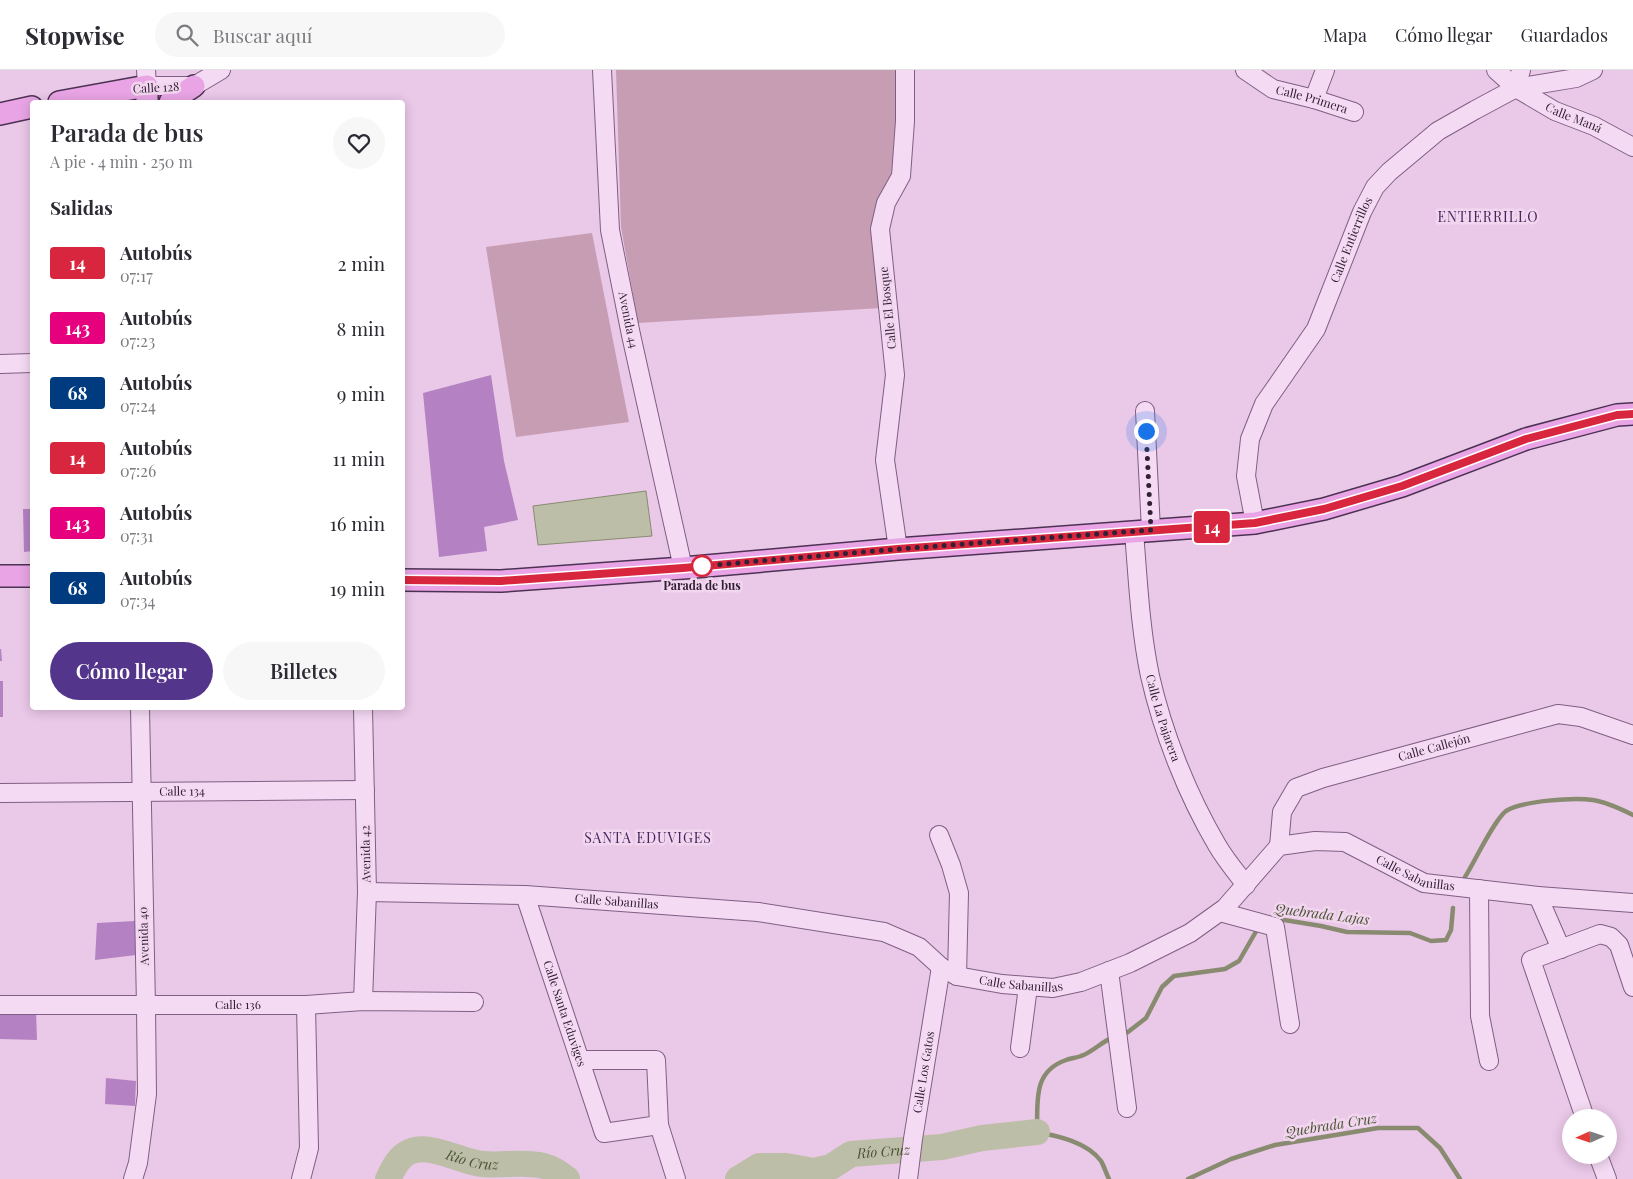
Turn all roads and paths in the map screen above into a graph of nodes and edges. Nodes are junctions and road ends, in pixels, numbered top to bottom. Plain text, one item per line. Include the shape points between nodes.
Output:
1 (221, 70) edge
2 (602, 70) edge
3 (905, 70) edge
4 (1244, 70) edge
5 (1325, 70) edge
6 (1496, 70) edge
7 (1521, 70) edge
8 (1593, 70) edge
9 (146, 86) edge
10 (194, 86) junction
11 (1516, 88) junction
12 (1314, 99) junction
13 (70, 100) edge
14 (173, 100) edge
15 (30, 107) edge
16 (1354, 112) dead end
17 (0, 114) edge
18 (1633, 147) edge
19 (30, 363) edge
20 (0, 364) edge
21 (1145, 411) dead end
22 (1633, 414) edge
23 (1255, 523) junction
24 (1143, 531) junction
25 (898, 549) junction
26 (683, 568) junction
27 (0, 576) edge
28 (30, 576) edge
29 (405, 580) edge
30 (140, 710) edge
31 (363, 710) edge
32 (1633, 735) edge
33 (366, 790) junction
34 (0, 793) edge
35 (140, 793) junction
36 (939, 835) dead end
37 (1279, 846) junction
38 (1246, 885) junction
39 (1479, 889) junction
40 (367, 892) junction
41 (525, 895) junction
42 (1538, 896) junction
43 (1633, 903) edge
44 (1220, 912) junction
45 (1561, 948) junction
46 (941, 967) junction
47 (1109, 971) junction
48 (957, 976) junction
49 (1028, 987) junction
50 (1633, 987) edge
51 (363, 1001) junction
52 (474, 1002) dead end
53 (306, 1005) junction
54 (0, 1006) edge
55 (146, 1006) junction
56 (1290, 1024) dead end
57 (1020, 1048) dead end
58 (580, 1060) junction
59 (1489, 1060) dead end
60 (1127, 1108) dead end
61 (1582, 1109) edge
62 (659, 1125) junction
63 (1601, 1164) edge
64 (135, 1171) edge
65 (909, 1172) edge
66 (301, 1179) edge
67 (676, 1179) edge
68 (1606, 1179) edge

1 - 10 street, Calle 128
2 - 26 street, Avenida 44 via 610,230
3 - 25 street, Calle El Bosque via 901,176 886,203 880,229 896,375 885,460
4 - 12 street, Calle Primera via 1273,89
5 - 12 street
6 - 11 street, Calle Maná
7 - 11 street
8 - 11 street, Calle Entierrillos via 1576,78
9 - 10 street, Calle 128
9 - 13 main road, Calle 128
10 - 14 main road
11 - 18 street, Calle Maná via 1555,112 1594,126
11 - 23 street, Calle Entierrillos via 1438,131 1375,187 1316,329 1264,404 1250,439 1246,476
12 - 16 street, Calle Primera
15 - 17 main road
19 - 20 street
21 - 24 street, Calle La Pajarera
22 - 23 main road via 1617,415 1526,439 1402,486 1324,509
23 - 24 main road
24 - 25 main road
24 - 38 street, Calle La Pajarera via 1140,613 1150,676 1184,779 1217,847
25 - 26 main road
26 - 29 main road via 501,581
27 - 28 main road
30 - 35 street, Avenida 40
31 - 33 street, Avenida 42
32 - 37 street, Calle Callejón via 1581,717 1558,714 1322,778 1296,788 1282,812
33 - 35 street, Calle 134
33 - 40 street, Avenida 42
34 - 35 street, Calle 134
35 - 55 street, Avenida 40
36 - 48 street via 959,893
37 - 38 street, Calle Sabanillas
37 - 39 street, Calle Sabanillas via 1346,842 1424,883
38 - 44 street, Calle Sabanillas
39 - 42 street, Calle Sabanillas
39 - 59 street via 1480,1016
40 - 41 street, Calle Sabanillas
40 - 51 street, Avenida 42
41 - 46 street, Calle Sabanillas via 758,912 884,932 919,947
41 - 58 street, Calle Santa Eduviges
42 - 43 street, Calle Sabanillas
42 - 45 street
44 - 47 street, Calle Sabanillas via 1190,933
44 - 56 street via 1275,927
45 - 50 street via 1600,934 1611,937 1619,945
45 - 61 street via 1531,960
46 - 48 street, Calle Sabanillas
46 - 65 street, Calle Los Gatos
47 - 49 street, Calle Sabanillas via 1053,988
47 - 60 street
48 - 49 street, Calle Sabanillas
49 - 57 street
51 - 52 street, Calle 136
51 - 53 street, Calle 136
53 - 55 street, Calle 136
53 - 66 street via 309,1148
54 - 55 street, Calle 136
55 - 64 street, Avenida 40 via 147,1094
58 - 62 street, Calle Santa Eduviges via 604,1133
58 - 62 street via 656,1060
62 - 67 street
63 - 68 street

